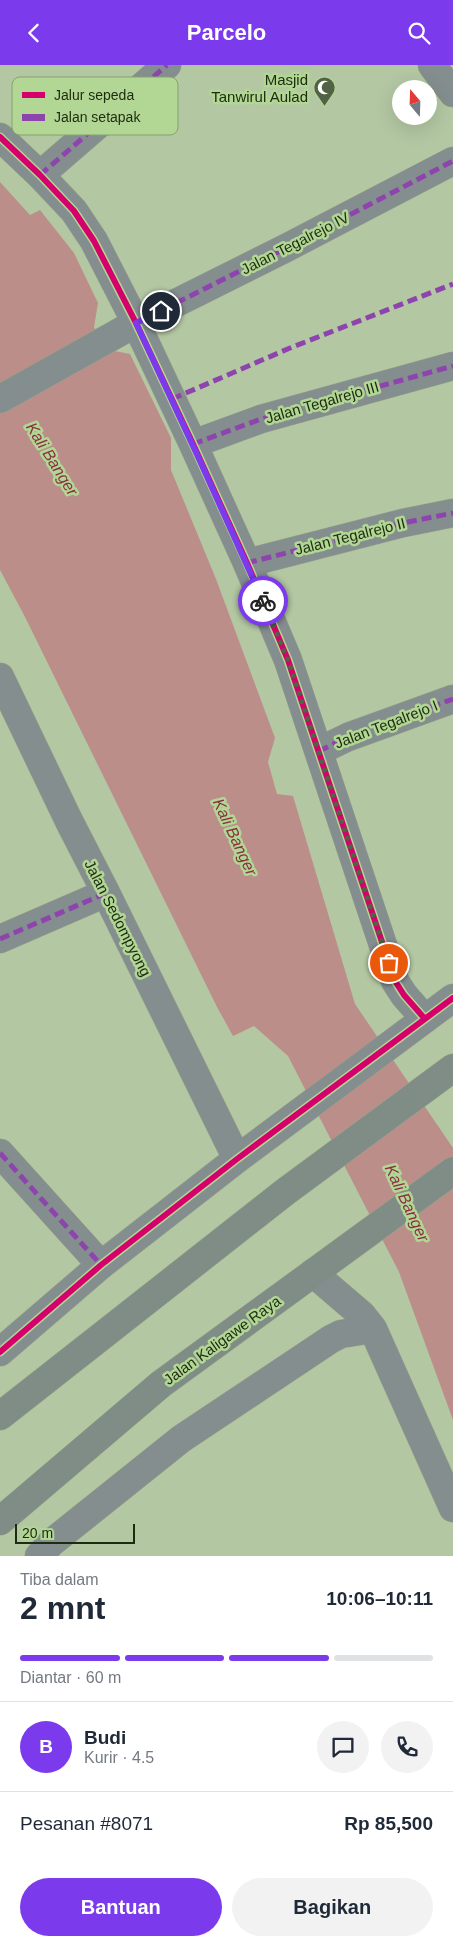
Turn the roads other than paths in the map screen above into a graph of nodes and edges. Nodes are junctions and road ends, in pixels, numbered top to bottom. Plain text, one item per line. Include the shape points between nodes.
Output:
1 (167, 65) edge
2 (432, 65) edge
3 (153, 77) edge
4 (453, 93) edge
5 (86, 135) edge
6 (0, 137) edge
7 (453, 161) edge
8 (40, 175) junction
9 (136, 323) junction
10 (453, 366) edge
11 (0, 399) edge
12 (193, 444) junction
13 (453, 513) edge
14 (247, 563) junction
15 (0, 677) edge
16 (453, 699) edge
17 (319, 751) junction
18 (106, 893) junction
19 (0, 939) edge
20 (453, 999) edge
21 (415, 1027) junction
22 (443, 1075) edge
23 (0, 1153) edge
24 (237, 1159) junction
25 (453, 1171) edge
26 (101, 1265) junction
27 (324, 1266) junction
28 (373, 1329) junction
29 (0, 1353) edge
30 (0, 1416) edge
31 (453, 1508) edge
32 (0, 1521) edge
33 (39, 1556) edge

1 - 3 street
2 - 4 street
5 - 8 street
6 - 8 street
7 - 9 street, Jalan Tegalrejo IV
8 - 9 street via 74,211 94,241
9 - 11 street, Jalan Tegalrejo IV
9 - 12 street
10 - 12 street, Jalan Tegalrejo III via 261,419
12 - 14 street
13 - 14 street, Jalan Tegalrejo II
14 - 17 street via 288,660
15 - 18 street, Jalan Sedompyong
16 - 17 street, Jalan Tegalrejo I via 348,737
17 - 21 street via 394,981 404,995
18 - 19 street
18 - 24 street, Jalan Sedompyong
20 - 21 street
21 - 24 street
22 - 30 highway via 285,1192
23 - 26 street
24 - 26 street
25 - 27 highway, Jalan Kaligawe Raya
26 - 29 street
27 - 28 street
27 - 32 highway, Jalan Kaligawe Raya via 161,1384
28 - 31 street
28 - 33 street via 341,1334 331,1339 181,1439

